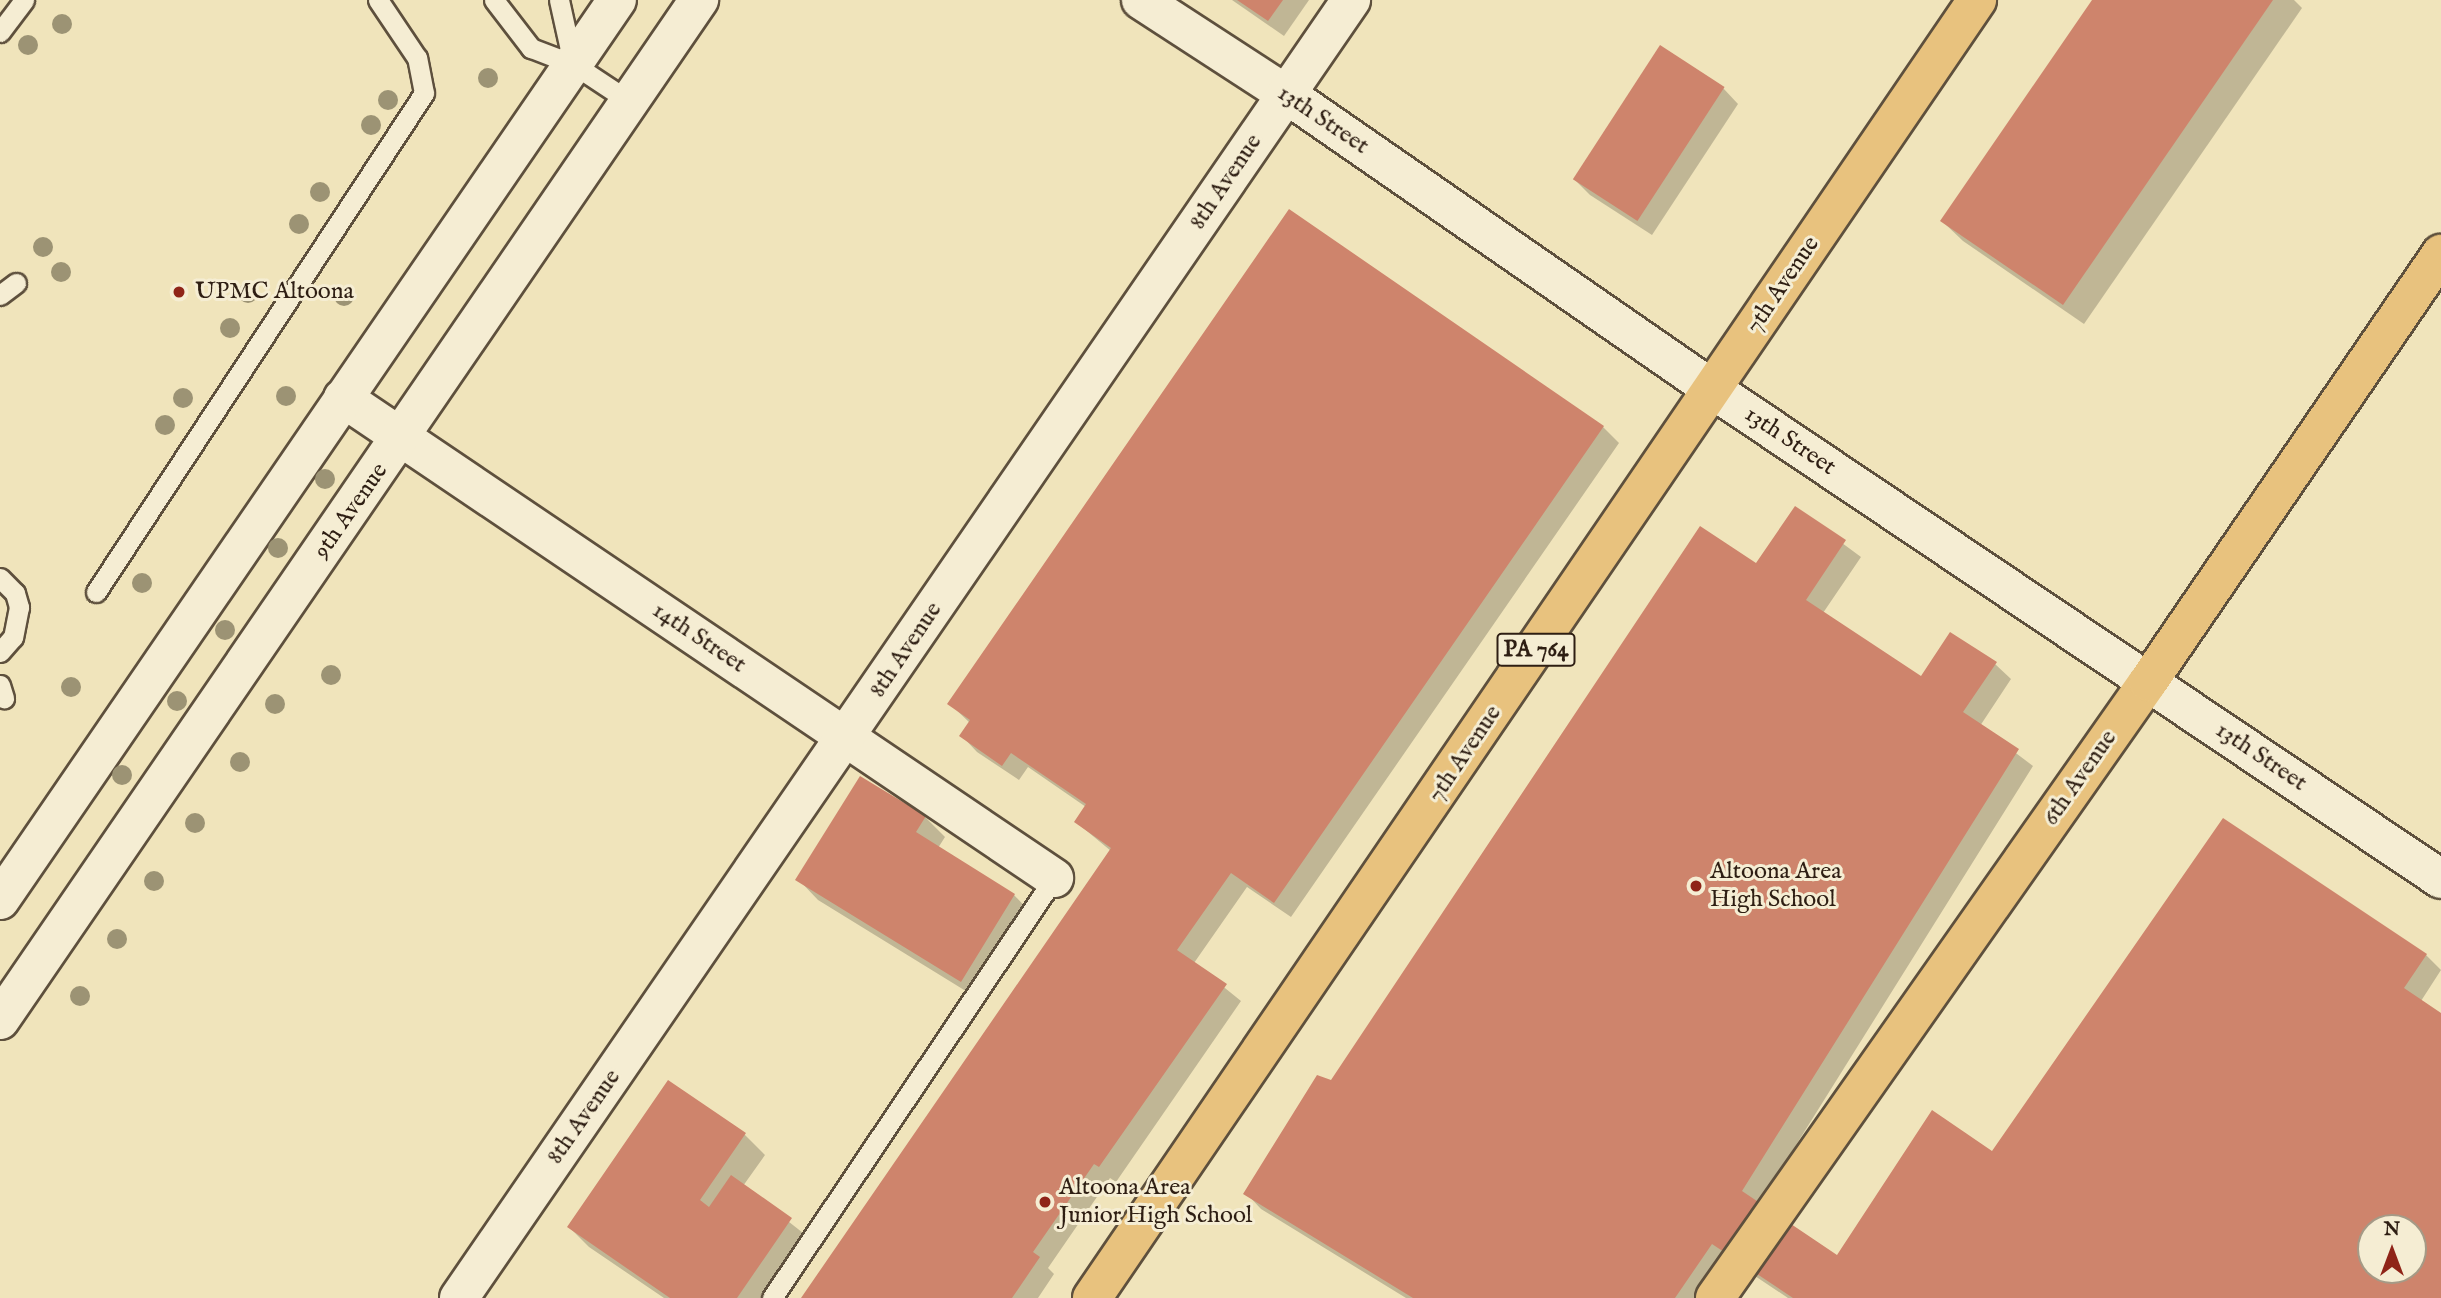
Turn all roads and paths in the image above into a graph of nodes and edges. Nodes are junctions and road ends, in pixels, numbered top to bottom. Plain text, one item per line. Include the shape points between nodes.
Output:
1 (24, 0) edge
2 (378, 0) edge
3 (494, 0) edge
4 (559, 0) edge
5 (617, 0) edge
6 (699, 0) edge
7 (1141, 0) edge
8 (1351, 0) edge
9 (1977, 0) edge
10 (0, 32) edge
11 (573, 64) junction
12 (1286, 94) junction
13 (629, 101) junction
14 (2441, 254) edge
15 (1713, 389) junction
16 (343, 398) junction
17 (401, 437) junction
18 (0, 578) edge
19 (96, 592) dead end
20 (0, 652) edge
21 (2148, 682) junction
22 (846, 737) junction
23 (1055, 878) joint
24 (2441, 879) edge
25 (0, 900) edge
26 (0, 1020) edge
27 (459, 1298) edge
28 (772, 1298) edge
29 (1092, 1298) edge
30 (1715, 1298) edge

1 - 10 lane
2 - 19 lane via 417,58 424,93
3 - 11 lane via 531,48
4 - 11 lane
5 - 11 street
6 - 13 street, 9th Avenue
7 - 12 street, 13th Street
8 - 12 street, 8th Avenue
9 - 15 main road, 7th Avenue / PA 764
11 - 13 lane
11 - 16 street
12 - 15 street, 13th Street
12 - 22 street, 8th Avenue
13 - 17 street, 9th Avenue
14 - 21 main road, 6th Avenue
15 - 21 street, 13th Street
15 - 29 main road, 7th Avenue / PA 764
16 - 17 street, 14th Street
16 - 25 street
17 - 22 street, 14th Street
17 - 26 street, 9th Avenue
18 - 20 lane via 15,593 19,618 13,637
21 - 24 street, 13th Street
21 - 30 main road, 6th Avenue
22 - 23 street, 14th Street
22 - 27 street, 8th Avenue
23 - 28 lane

